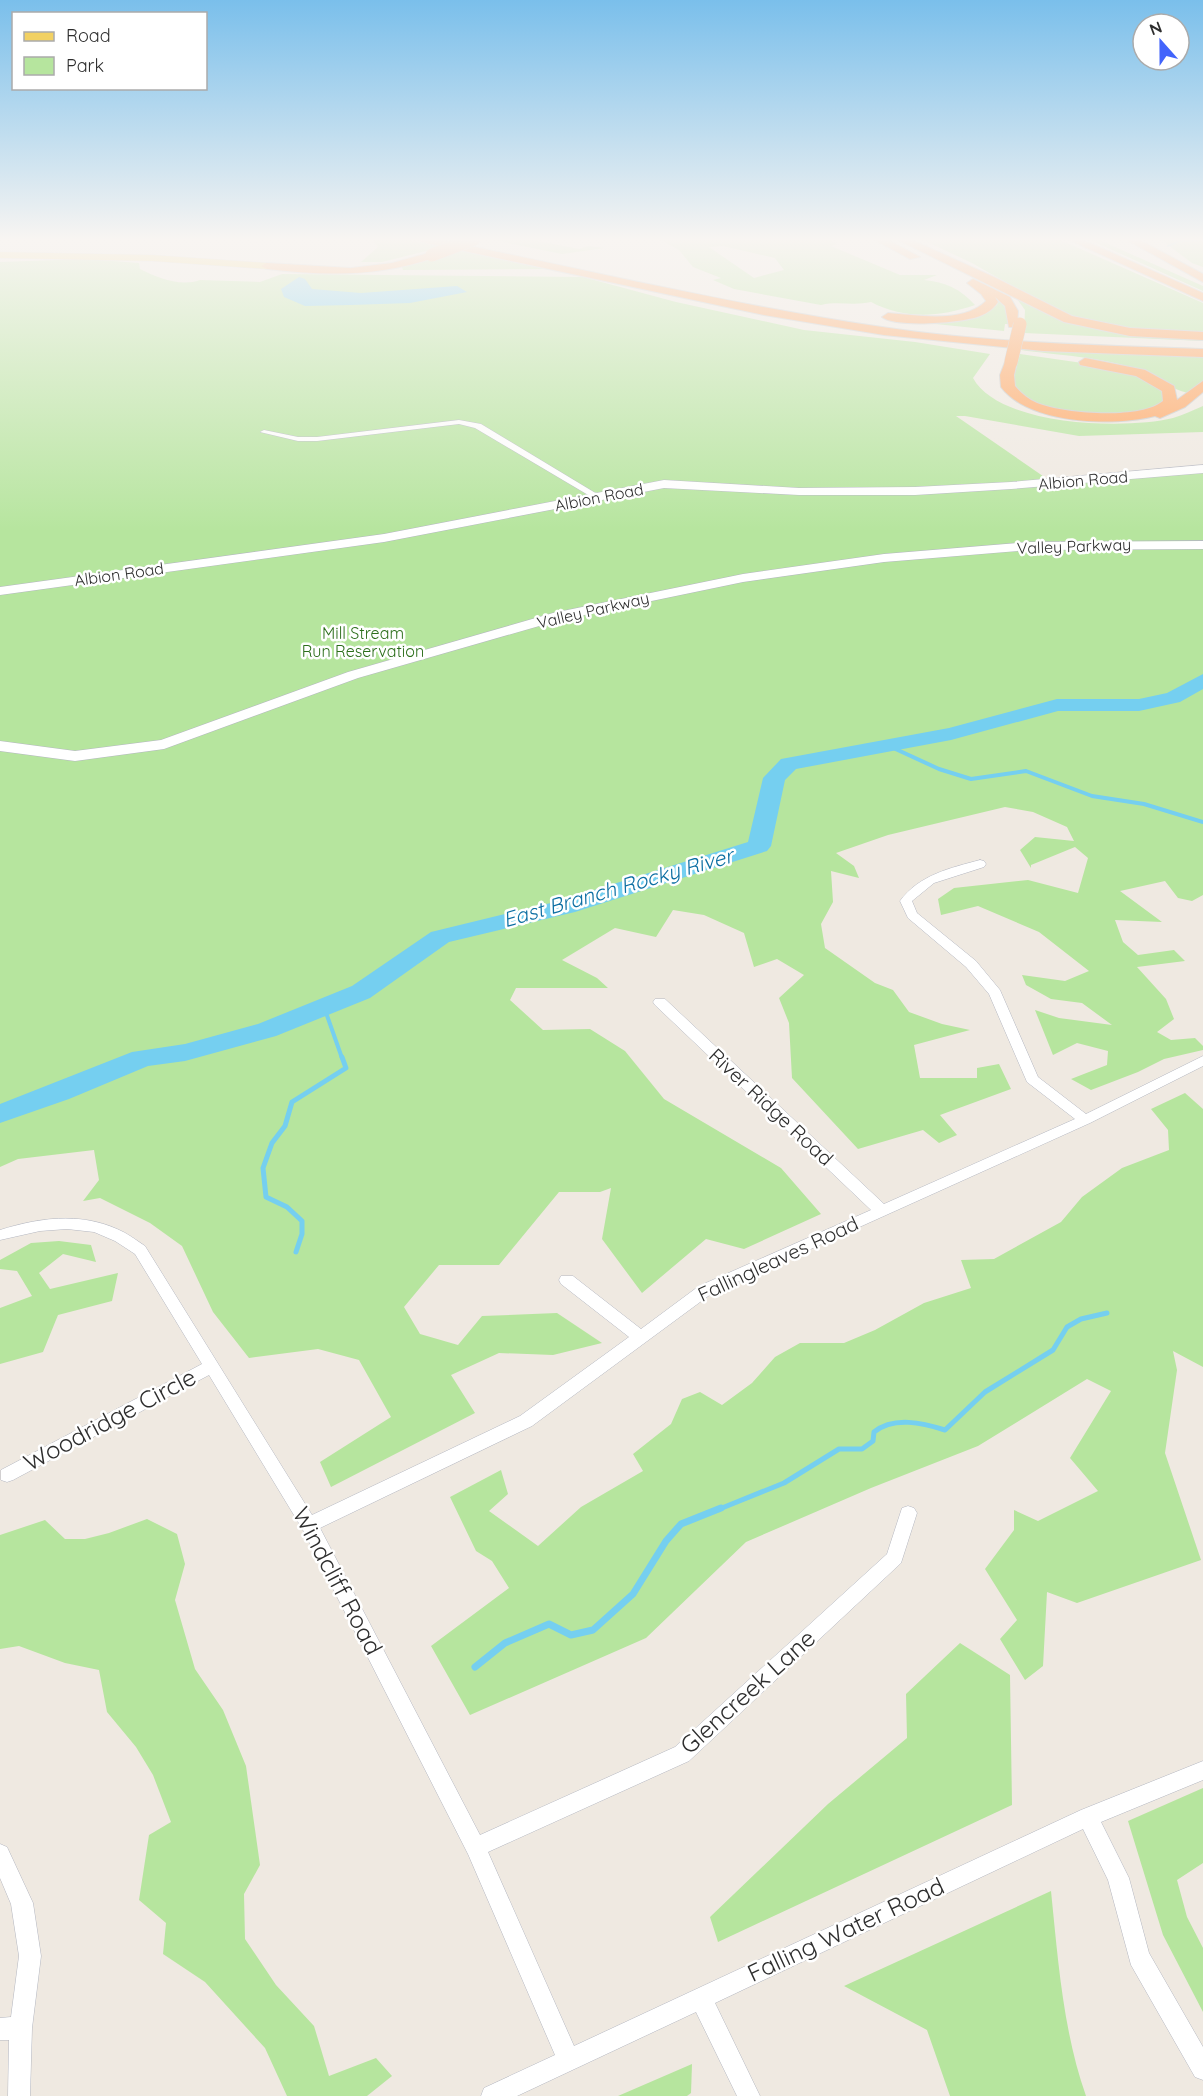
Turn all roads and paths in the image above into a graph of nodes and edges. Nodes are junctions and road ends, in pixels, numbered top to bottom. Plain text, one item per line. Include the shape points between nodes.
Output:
1 (921, 337) edge
2 (946, 337) edge
3 (1013, 337) edge
4 (1036, 337) edge
5 (1203, 345) edge
6 (1203, 353) edge
7 (1008, 361) junction
8 (1203, 386) edge
9 (264, 432) dead end
10 (1203, 469) edge
11 (598, 497) junction
12 (1203, 545) edge
13 (0, 591) edge
14 (0, 746) edge
15 (980, 864) dead end
16 (660, 1002) dead end
17 (1203, 1060) edge
18 (1085, 1120) junction
19 (882, 1211) junction
20 (0, 1235) edge
21 (567, 1280) dead end
22 (640, 1337) junction
23 (212, 1366) junction
24 (7, 1475) dead end
25 (908, 1513) dead end
26 (309, 1525) junction
27 (1203, 1770) edge
28 (1088, 1817) junction
29 (475, 1847) junction
30 (0, 1854) edge
31 (701, 1998) junction
32 (11, 2029) edge
33 (569, 2060) junction
34 (1203, 2069) edge
35 (19, 2096) edge
36 (492, 2096) edge
37 (749, 2096) edge

1 - 7 highway via 1121,368 1151,376 1172,395 1159,410 1128,417 1053,413 1026,403 1008,387
2 - 6 highway via 1043,346
3 - 7 highway, bridge
4 - 5 highway
7 - 8 highway via 999,375 1000,389 1007,397 1035,411 1064,418 1147,418 1172,409
9 - 11 street via 317,439 459,422 477,426
10 - 11 street, Albion Road via 934,491 815,492 703,482 664,484
11 - 13 street, Albion Road via 384,538
12 - 14 street, Valley Parkway via 1029,546 884,558 743,578 558,616 501,632 353,675 164,744 75,756
15 - 18 street via 930,880 915,889 906,902 912,915 971,964 995,993 1032,1079
16 - 19 street, River Ridge Road
17 - 18 street, Fallingleaves Road
18 - 19 street, Fallingleaves Road
19 - 22 street, Fallingleaves Road via 705,1290
20 - 23 street, Windcliff Road via 26,1227 68,1223 108,1231 124,1240 140,1250
21 - 22 street
22 - 26 street, Fallingleaves Road via 526,1420
23 - 24 street, Woodridge Circle
23 - 26 street, Windcliff Road
25 - 29 street, Glencreek Lane via 895,1558 682,1754
26 - 29 street, Windcliff Road
27 - 28 street, Falling Water Road
28 - 31 street, Falling Water Road
28 - 34 street via 1118,1878 1139,1957
29 - 33 street, Windcliff Road
30 - 32 street via 22,1903 30,1956
31 - 33 street, Falling Water Road
31 - 37 street
32 - 35 street
33 - 36 street, Falling Water Road

